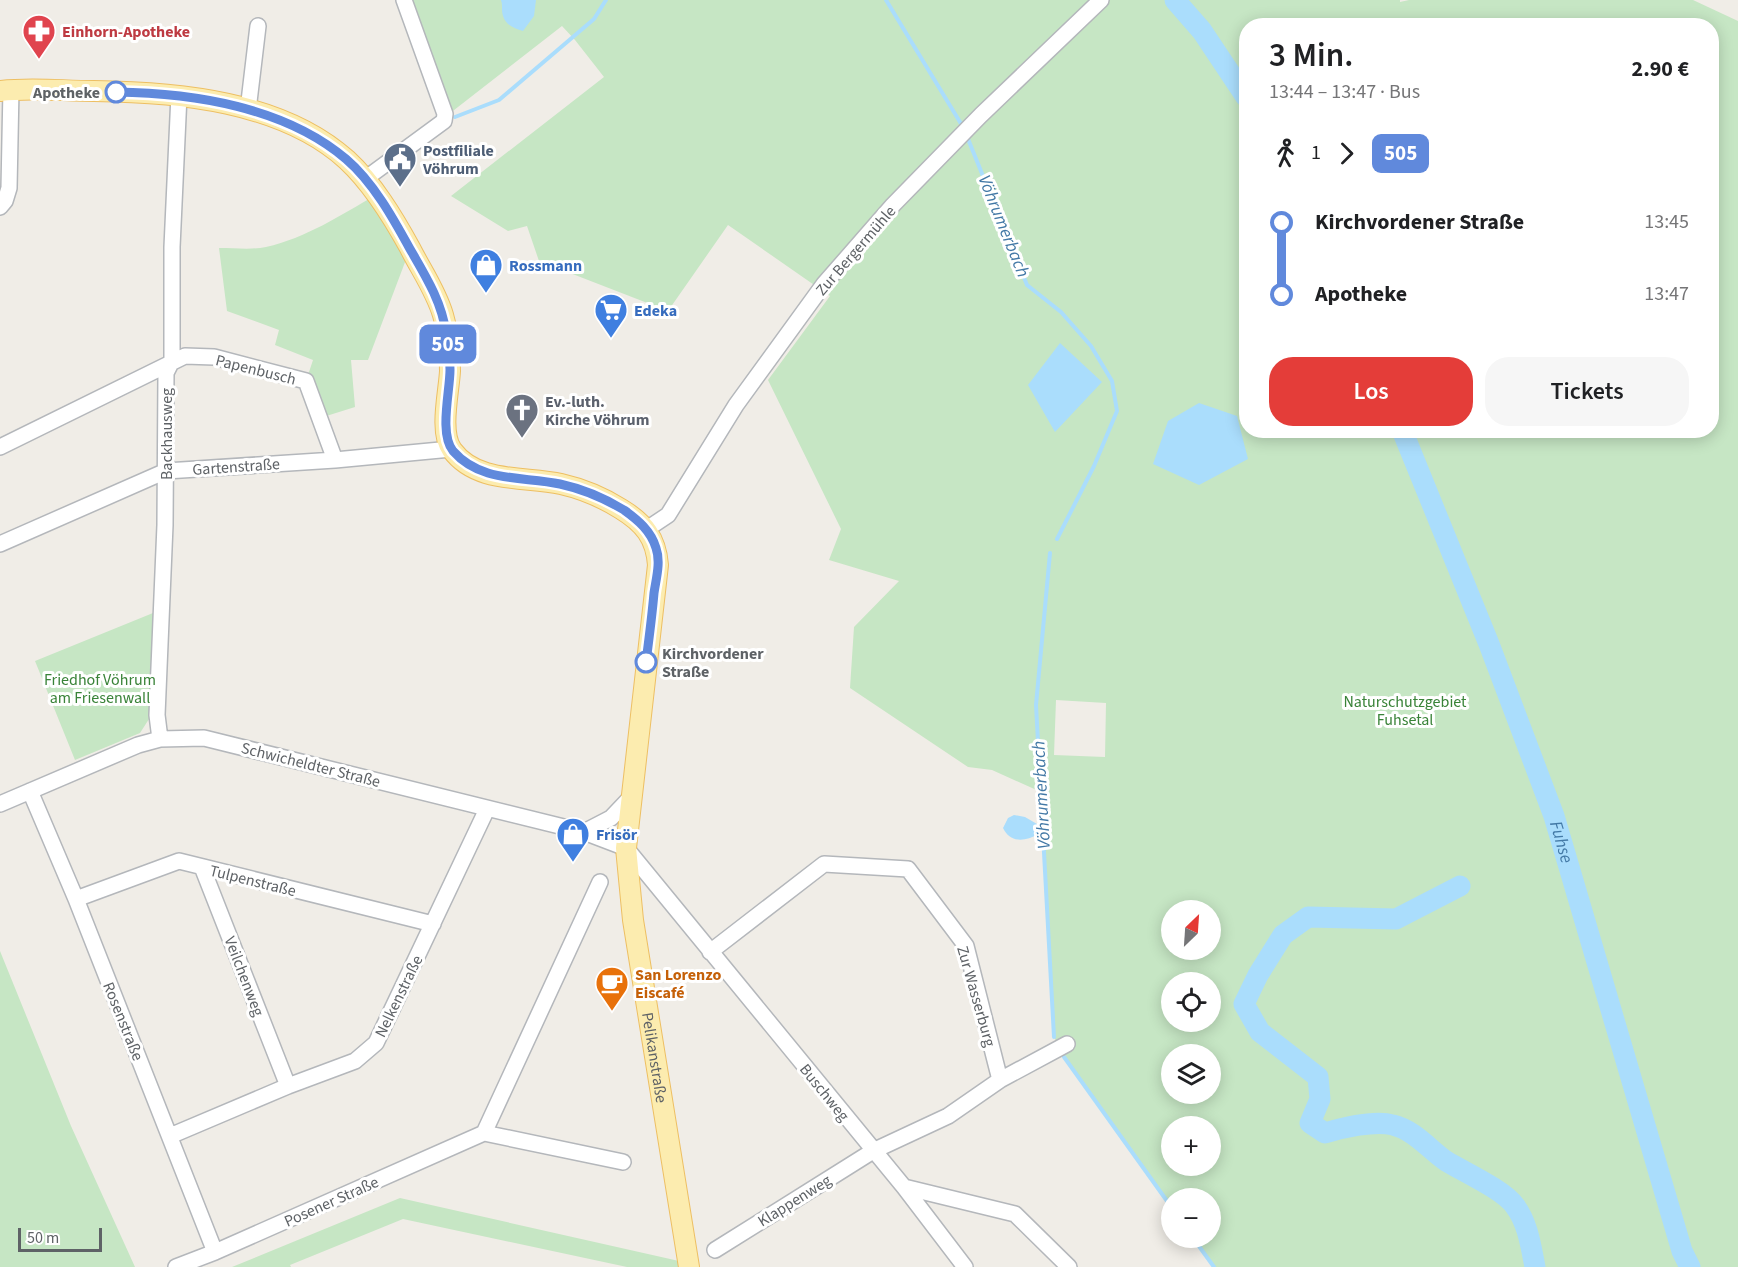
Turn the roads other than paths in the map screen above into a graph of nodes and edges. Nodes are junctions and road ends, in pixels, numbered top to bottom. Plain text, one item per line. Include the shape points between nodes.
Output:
1 (404, 0) edge
2 (1101, 0) edge
3 (258, 27) dead end
4 (5, 90) edge
5 (179, 95) junction
6 (248, 110) junction
7 (365, 179) junction
8 (0, 207) edge
9 (172, 361) junction
10 (0, 447) edge
11 (451, 449) junction
12 (335, 460) junction
13 (166, 471) junction
14 (647, 529) junction
15 (0, 544) edge
16 (160, 739) junction
17 (30, 791) junction
18 (631, 797) junction
19 (0, 804) edge
20 (487, 809) junction
21 (584, 832) junction
22 (626, 848) junction
23 (202, 867) junction
24 (600, 882) dead end
25 (76, 899) junction
26 (433, 924) junction
27 (710, 952) junction
28 (1067, 1044) dead end
29 (1000, 1080) junction
30 (288, 1086) junction
31 (484, 1133) junction
32 (170, 1136) junction
33 (873, 1151) junction
34 (623, 1162) dead end
35 (904, 1187) junction
36 (716, 1250) dead end
37 (215, 1252) junction
38 (959, 1265) edge
39 (176, 1267) edge
40 (689, 1267) edge
41 (1069, 1267) edge

1 - 7 street via 445,114 444,121
2 - 14 street, Zur Bergermühle via 893,205 812,300 736,405 668,515
3 - 6 street
4 - 5 main road
4 - 8 street via 9,188
5 - 6 main road
5 - 9 street, Backhausweg
6 - 7 main road via 319,140
7 - 11 main road via 399,228 444,316 450,370 447,432
9 - 10 street, Papenbusch
9 - 12 street, Papenbusch via 184,356 214,357 306,381
9 - 13 street, Backhausweg via 166,373
11 - 12 street, Gartenstraße
11 - 14 main road via 479,471 587,491 608,500
12 - 13 street, Gartenstraße
13 - 15 street, Gartenstraße
13 - 16 street, Backhausweg via 157,715
14 - 18 main road via 657,548 658,565
16 - 17 street, Schwicheldter Straße
16 - 20 street, Schwicheldter Straße via 204,738
17 - 19 street, Schwicheldter Straße
17 - 25 street, Rosenstraße
18 - 21 street via 611,818
18 - 22 main road
20 - 21 street, Schwicheldter Straße
20 - 26 street, Nelkenstraße
21 - 22 street, Schwicheldter Straße
22 - 27 street, Buschweg
22 - 40 main road, Pelikanstraße via 633,920
23 - 25 street, Tulpenstraße via 179,861
23 - 26 street, Tulpenstraße
23 - 30 street, Veilchenweg
24 - 31 street
25 - 32 street, Rosenstraße
26 - 30 street, Nelkenstraße via 376,1043 355,1061
27 - 29 street, Zur Wasserburg via 824,864 908,869 966,946
27 - 33 street, Buschweg
28 - 29 street
29 - 33 street via 948,1116
30 - 32 street, Nelkenstraße
31 - 34 street
31 - 37 street, Posener Straße
32 - 37 street, Rosenstraße
33 - 35 street, Buschweg
33 - 36 street, Klappenweg
35 - 38 street, Buschweg
35 - 41 street via 1015,1214
37 - 39 street, Posener Straße

